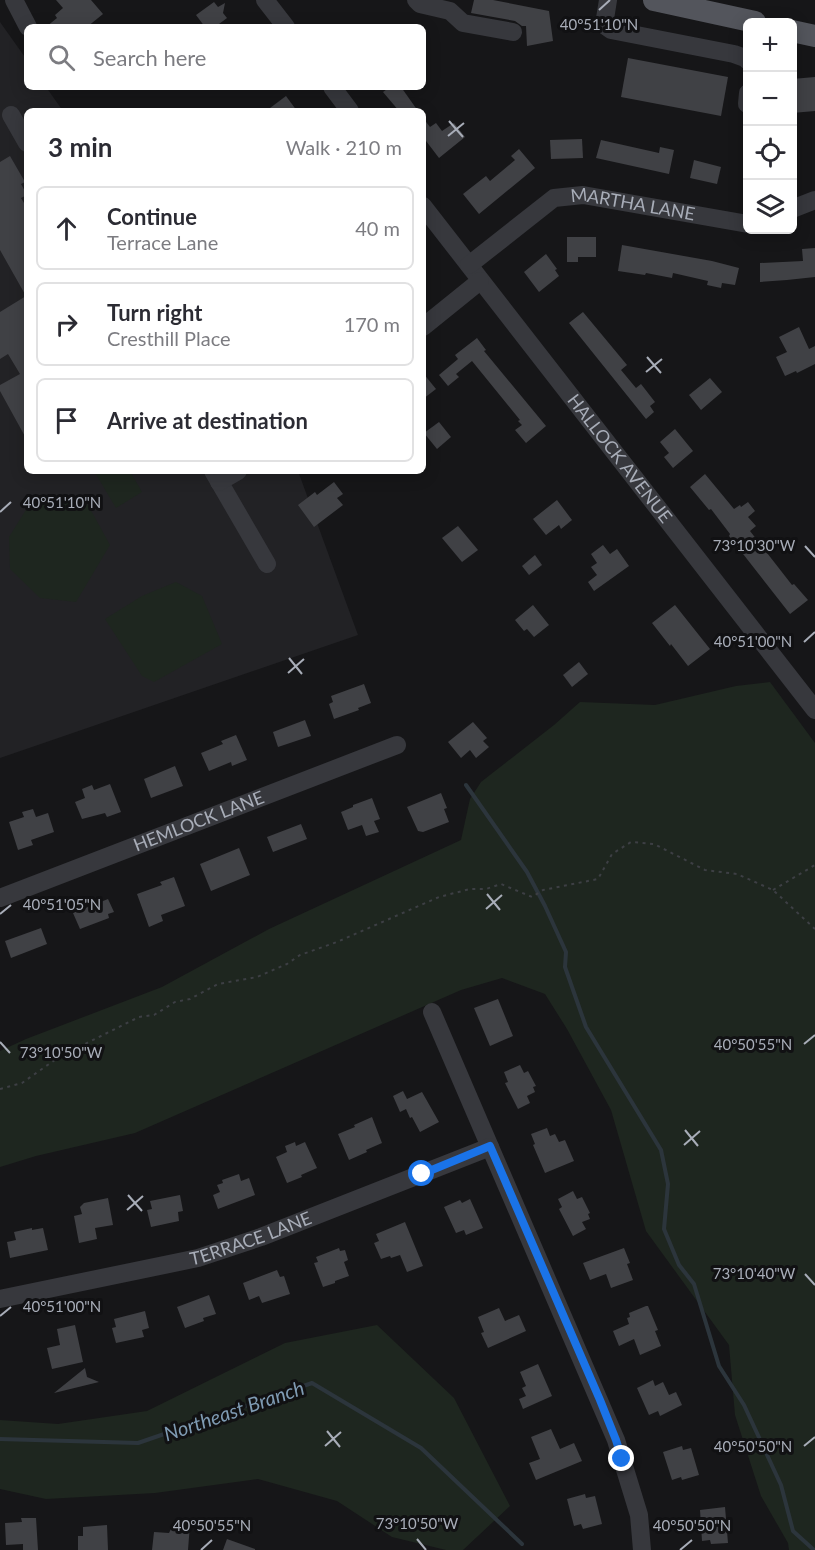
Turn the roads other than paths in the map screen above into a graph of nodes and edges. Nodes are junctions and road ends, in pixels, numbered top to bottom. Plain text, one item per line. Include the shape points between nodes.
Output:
1 (14, 0) edge
2 (265, 0) edge
3 (416, 0) edge
4 (608, 0) edge
5 (654, 0) edge
6 (743, 19) edge
7 (26, 24) edge
8 (284, 24) edge
9 (513, 32) dead end
10 (797, 32) edge
11 (815, 36) edge
12 (743, 57) edge
13 (334, 90) edge
14 (348, 108) edge
15 (11, 115) dead end
16 (24, 138) edge
17 (815, 201) edge
18 (797, 207) edge
19 (426, 210) edge
20 (743, 223) edge
21 (469, 265) junction
22 (480, 281) junction
23 (426, 325) edge
24 (216, 476) edge
25 (267, 564) dead end
26 (815, 710) edge
27 (398, 745) dead end
28 (0, 898) edge
29 (432, 1012) dead end
30 (490, 1146) junction
31 (0, 1299) edge
32 (642, 1550) edge

1 - 7 street
2 - 8 street
3 - 9 street via 450,11 463,23
4 - 12 street via 604,25 611,30
5 - 6 main road
10 - 11 main road
13 - 14 street
15 - 16 street
17 - 18 street
19 - 21 street, HALLOCK AVENUE
20 - 21 street, MARTHA LANE via 583,195 554,198
21 - 22 street, HALLOCK AVENUE
22 - 23 street
22 - 26 street, HALLOCK AVENUE
24 - 25 street
27 - 28 street, HEMLOCK LANE
29 - 30 street
30 - 31 street, TERRACE LANE via 198,1258
30 - 32 street via 616,1440 639,1515

